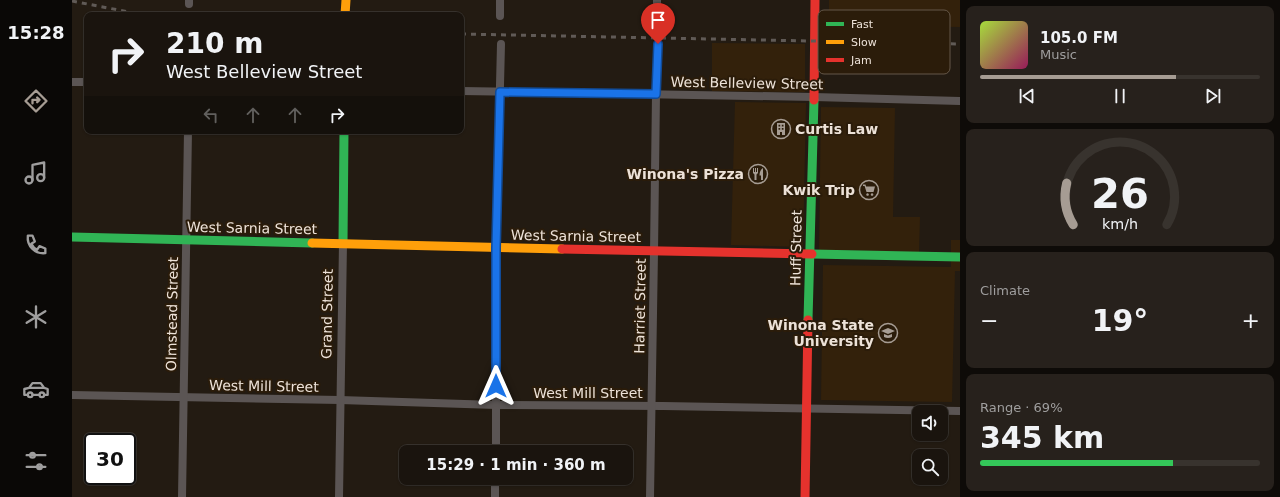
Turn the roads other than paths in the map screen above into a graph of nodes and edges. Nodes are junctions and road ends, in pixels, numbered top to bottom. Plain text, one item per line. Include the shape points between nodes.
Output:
1 (346, 0) edge
2 (500, 0) edge
3 (657, 0) edge
4 (815, 0) edge
5 (345, 12) edge
6 (500, 16) dead end
7 (657, 23) dead end
8 (501, 44) dead end
9 (658, 44) dead end
10 (72, 82) edge
11 (84, 82) edge
12 (464, 91) edge
13 (500, 92) junction
14 (656, 94) junction
15 (814, 96) junction
16 (960, 101) edge
17 (188, 134) edge
18 (344, 134) edge
19 (72, 237) edge
20 (186, 241) junction
21 (342, 243) junction
22 (496, 248) junction
23 (654, 252) junction
24 (810, 255) junction
25 (960, 257) edge
26 (72, 395) edge
27 (184, 398) junction
28 (340, 400) junction
29 (496, 405) junction
30 (652, 406) junction
31 (806, 409) junction
32 (960, 411) edge
33 (496, 445) edge
34 (495, 485) edge
35 (182, 497) edge
36 (339, 497) edge
37 (495, 497) edge
38 (650, 497) edge
39 (805, 497) edge

1 - 5 street
2 - 6 street
3 - 7 street
4 - 15 street, Huff Street
8 - 13 street
9 - 14 street, Harriet Street
10 - 11 street
12 - 13 street, West Belleview Street
13 - 14 street, West Belleview Street
13 - 22 street
14 - 15 street, West Belleview Street
14 - 23 street, Harriet Street
15 - 16 street, West Belleview Street
15 - 24 street, Huff Street
17 - 20 street, Olmstead Street
18 - 21 street, Grand Street
19 - 20 street, West Sarnia Street
20 - 21 street, West Sarnia Street
20 - 27 street, Olmstead Street
21 - 22 street, West Sarnia Street
21 - 28 street, Grand Street
22 - 23 street, West Sarnia Street
22 - 29 street
23 - 24 street, West Sarnia Street
23 - 30 street, Harriet Street
24 - 25 street, West Sarnia Street
24 - 31 street, Huff Street
26 - 27 street, West Mill Street
27 - 28 street, West Mill Street
27 - 35 street, Olmstead Street
28 - 29 street, West Mill Street
28 - 36 street, Grand Street
29 - 30 street, West Mill Street
29 - 33 street
30 - 31 street, West Mill Street
30 - 38 street, Harriet Street
31 - 32 street, West Mill Street
31 - 39 street, Huff Street
34 - 37 street

